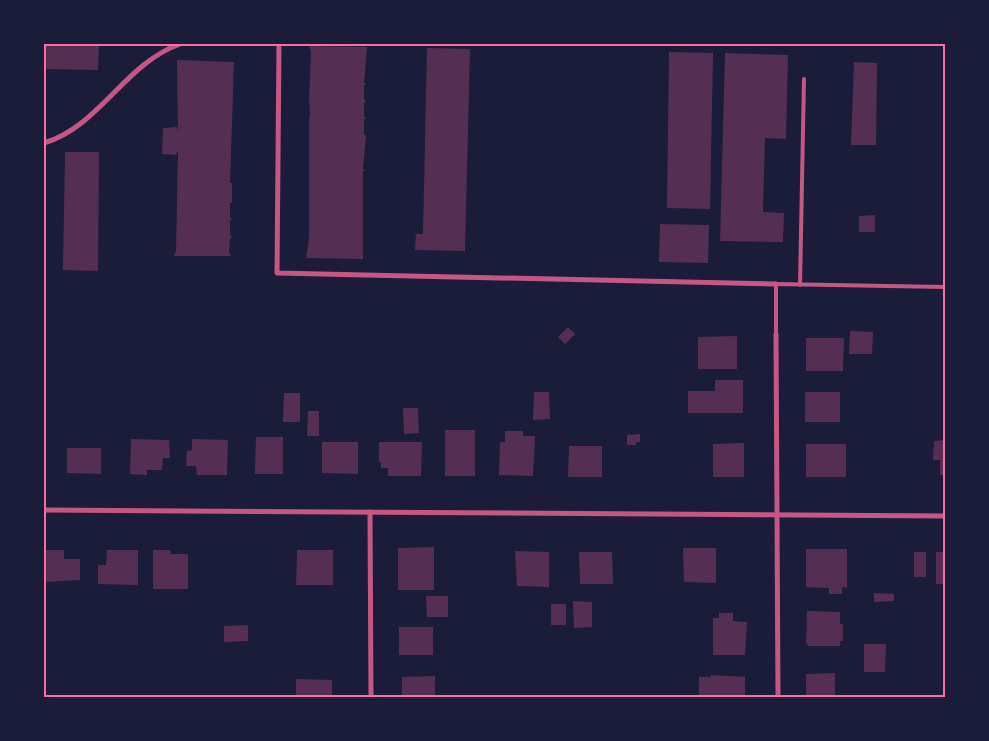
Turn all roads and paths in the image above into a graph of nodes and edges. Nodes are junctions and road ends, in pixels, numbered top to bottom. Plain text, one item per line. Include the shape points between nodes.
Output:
1 (180, 44) edge
2 (279, 44) edge
3 (804, 79) dead end
4 (44, 143) edge
5 (776, 284) junction
6 (800, 285) junction
7 (945, 287) edge
8 (776, 334) joint
9 (44, 510) edge
10 (370, 512) junction
11 (777, 515) junction
12 (945, 516) edge
13 (370, 697) edge
14 (778, 697) edge

1 - 4 street via 144,63 85,121 68,133
2 - 5 street via 277,273
3 - 6 lane
5 - 6 lane
5 - 8 lane
6 - 7 lane
8 - 11 street
9 - 10 street
10 - 11 street
10 - 13 street
11 - 12 street
11 - 14 street

